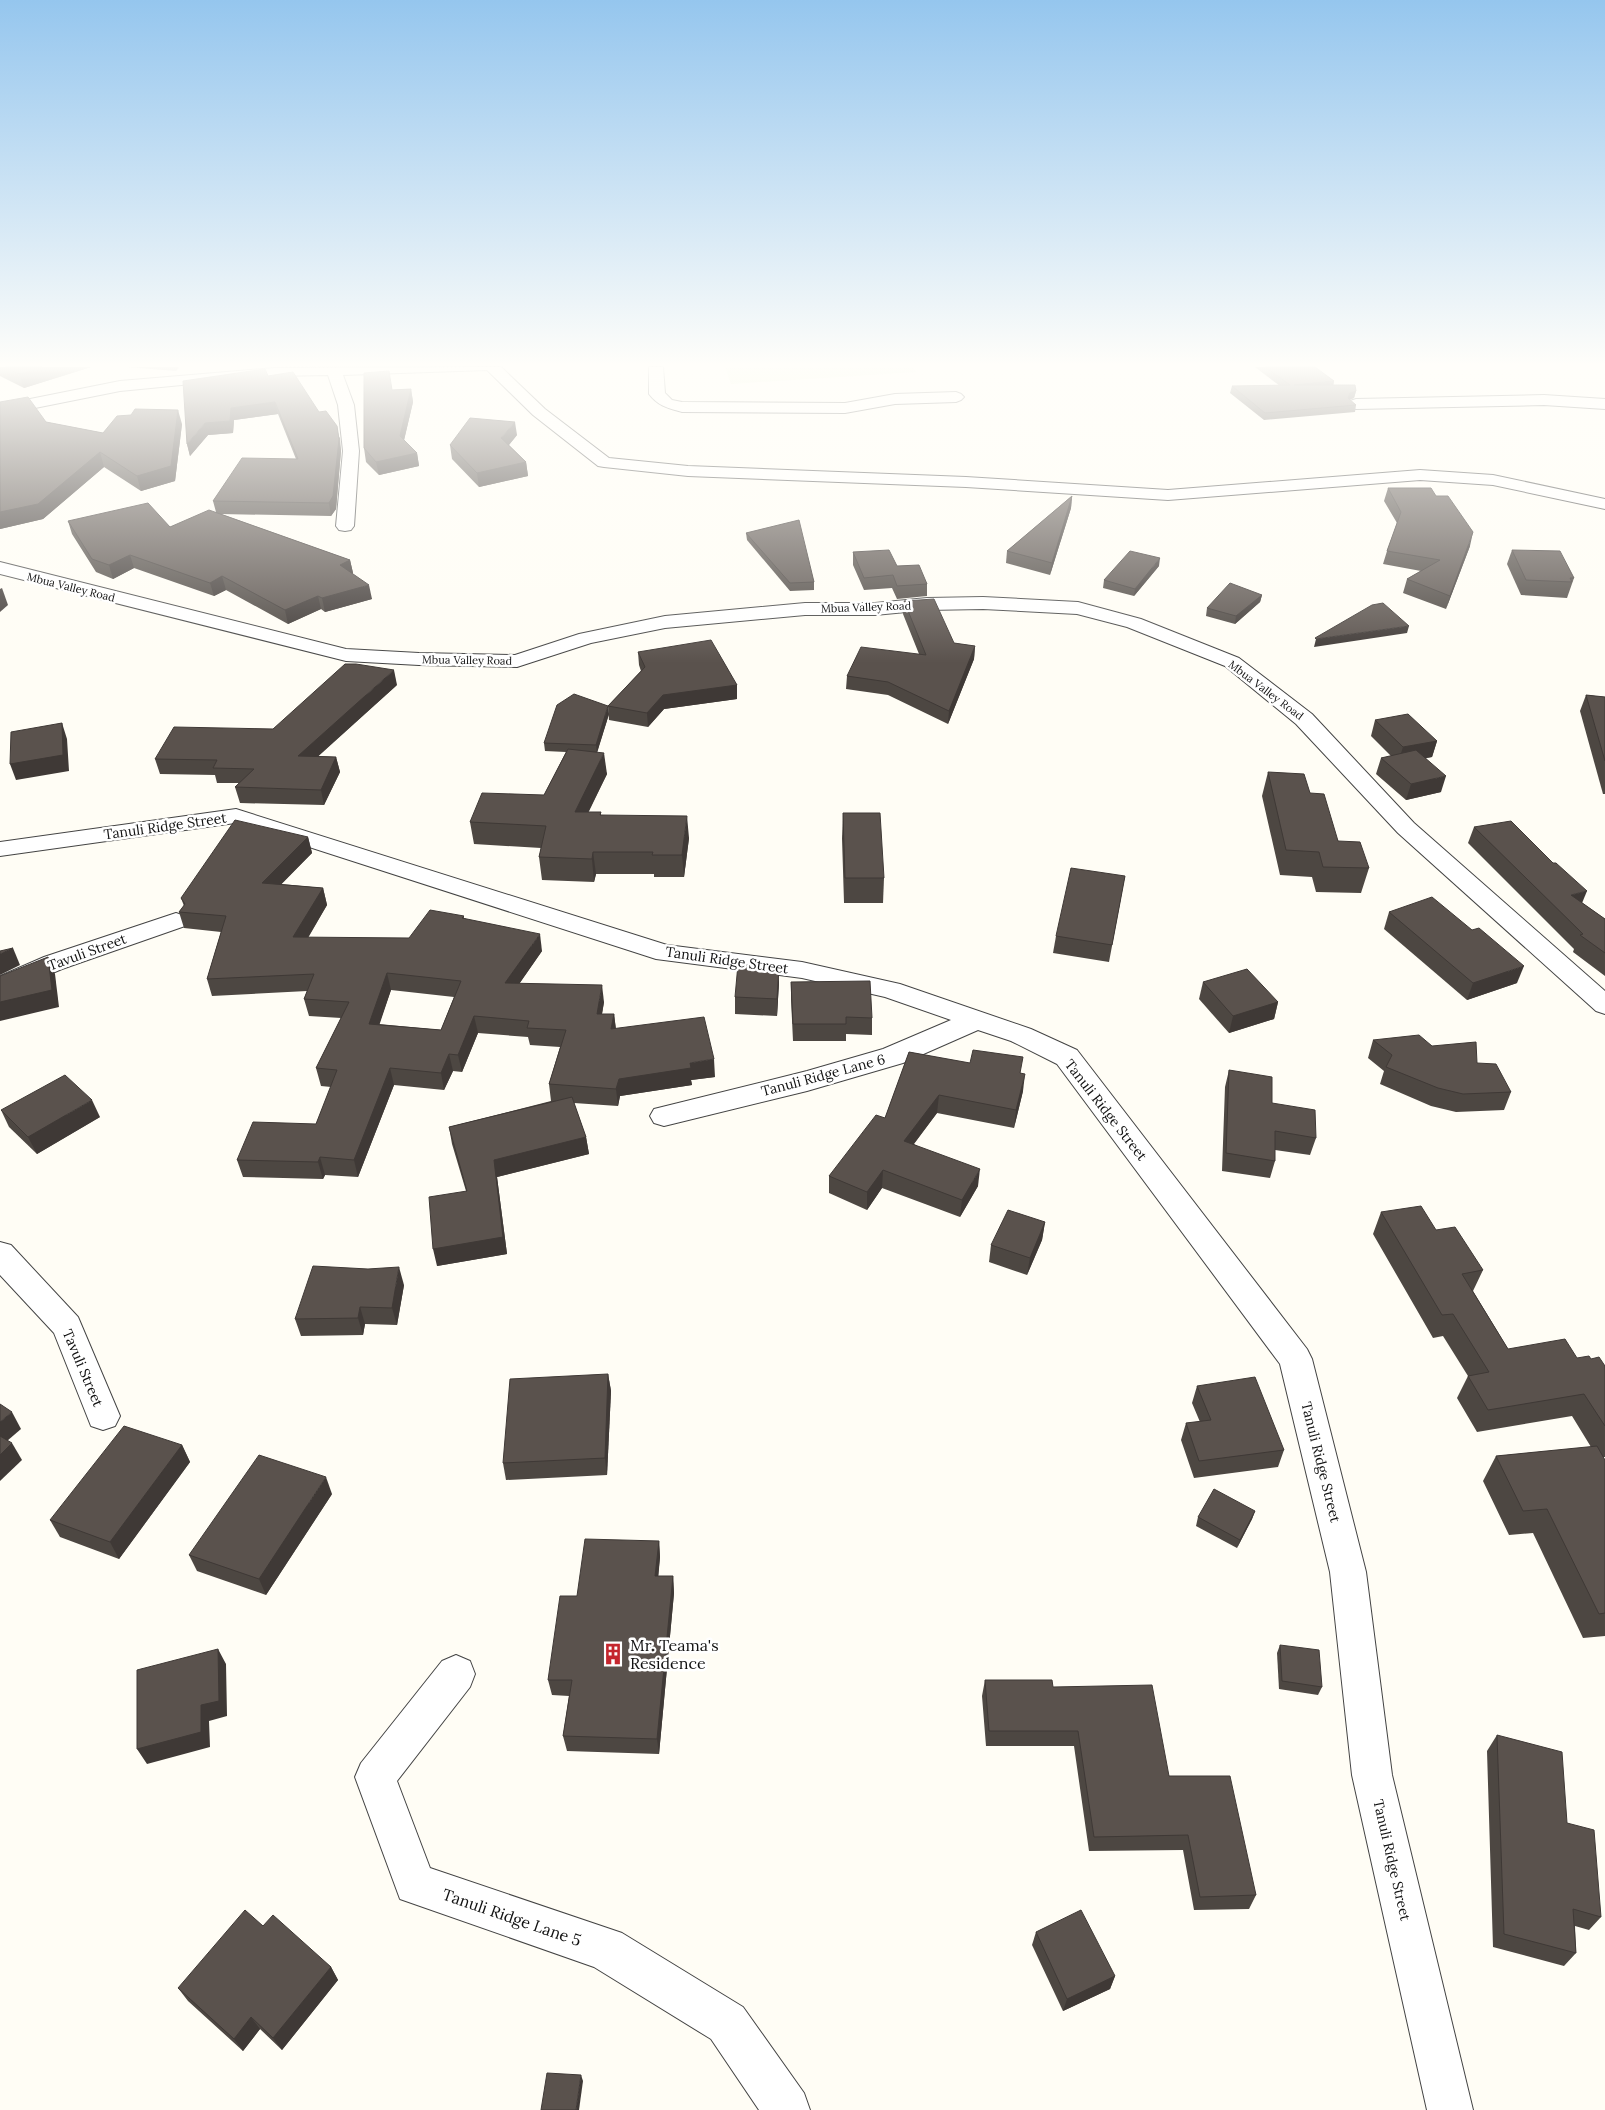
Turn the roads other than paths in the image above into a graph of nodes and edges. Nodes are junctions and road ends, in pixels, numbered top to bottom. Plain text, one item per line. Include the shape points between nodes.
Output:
1 (350, 465) edge
2 (633, 465) edge
3 (1605, 504) edge
4 (345, 526) dead end
5 (0, 568) edge
6 (0, 849) edge
7 (176, 920) dead end
8 (0, 986) edge
9 (1605, 1005) edge
10 (976, 1020) junction
11 (664, 1116) dead end
12 (0, 1254) edge
13 (103, 1416) dead end
14 (456, 1674) dead end
15 (787, 2110) edge
16 (1450, 2110) edge

1 - 4 street
2 - 3 street via 688,472 966,482 1168,495 1420,475 1493,480
5 - 9 street, Mbua Valley Road via 346,655 517,661 586,638 665,622 805,609 927,604 1078,608 1134,623 1232,662 1304,719 1406,828
6 - 10 street, Tanuli Ridge Street via 236,816 665,953 802,970 891,990
7 - 8 street, Tavuli Street via 53,963
10 - 11 street, Tanuli Ridge Lane 6 via 893,1056
10 - 16 street, Tanuli Ridge Street via 1021,1035 1067,1057 1295,1359 1348,1572 1372,1775
12 - 13 street, Tavuli Street via 67,1326
14 - 15 street, Tanuli Ridge Lane 5 via 375,1777 415,1884 606,1949 727,2023

